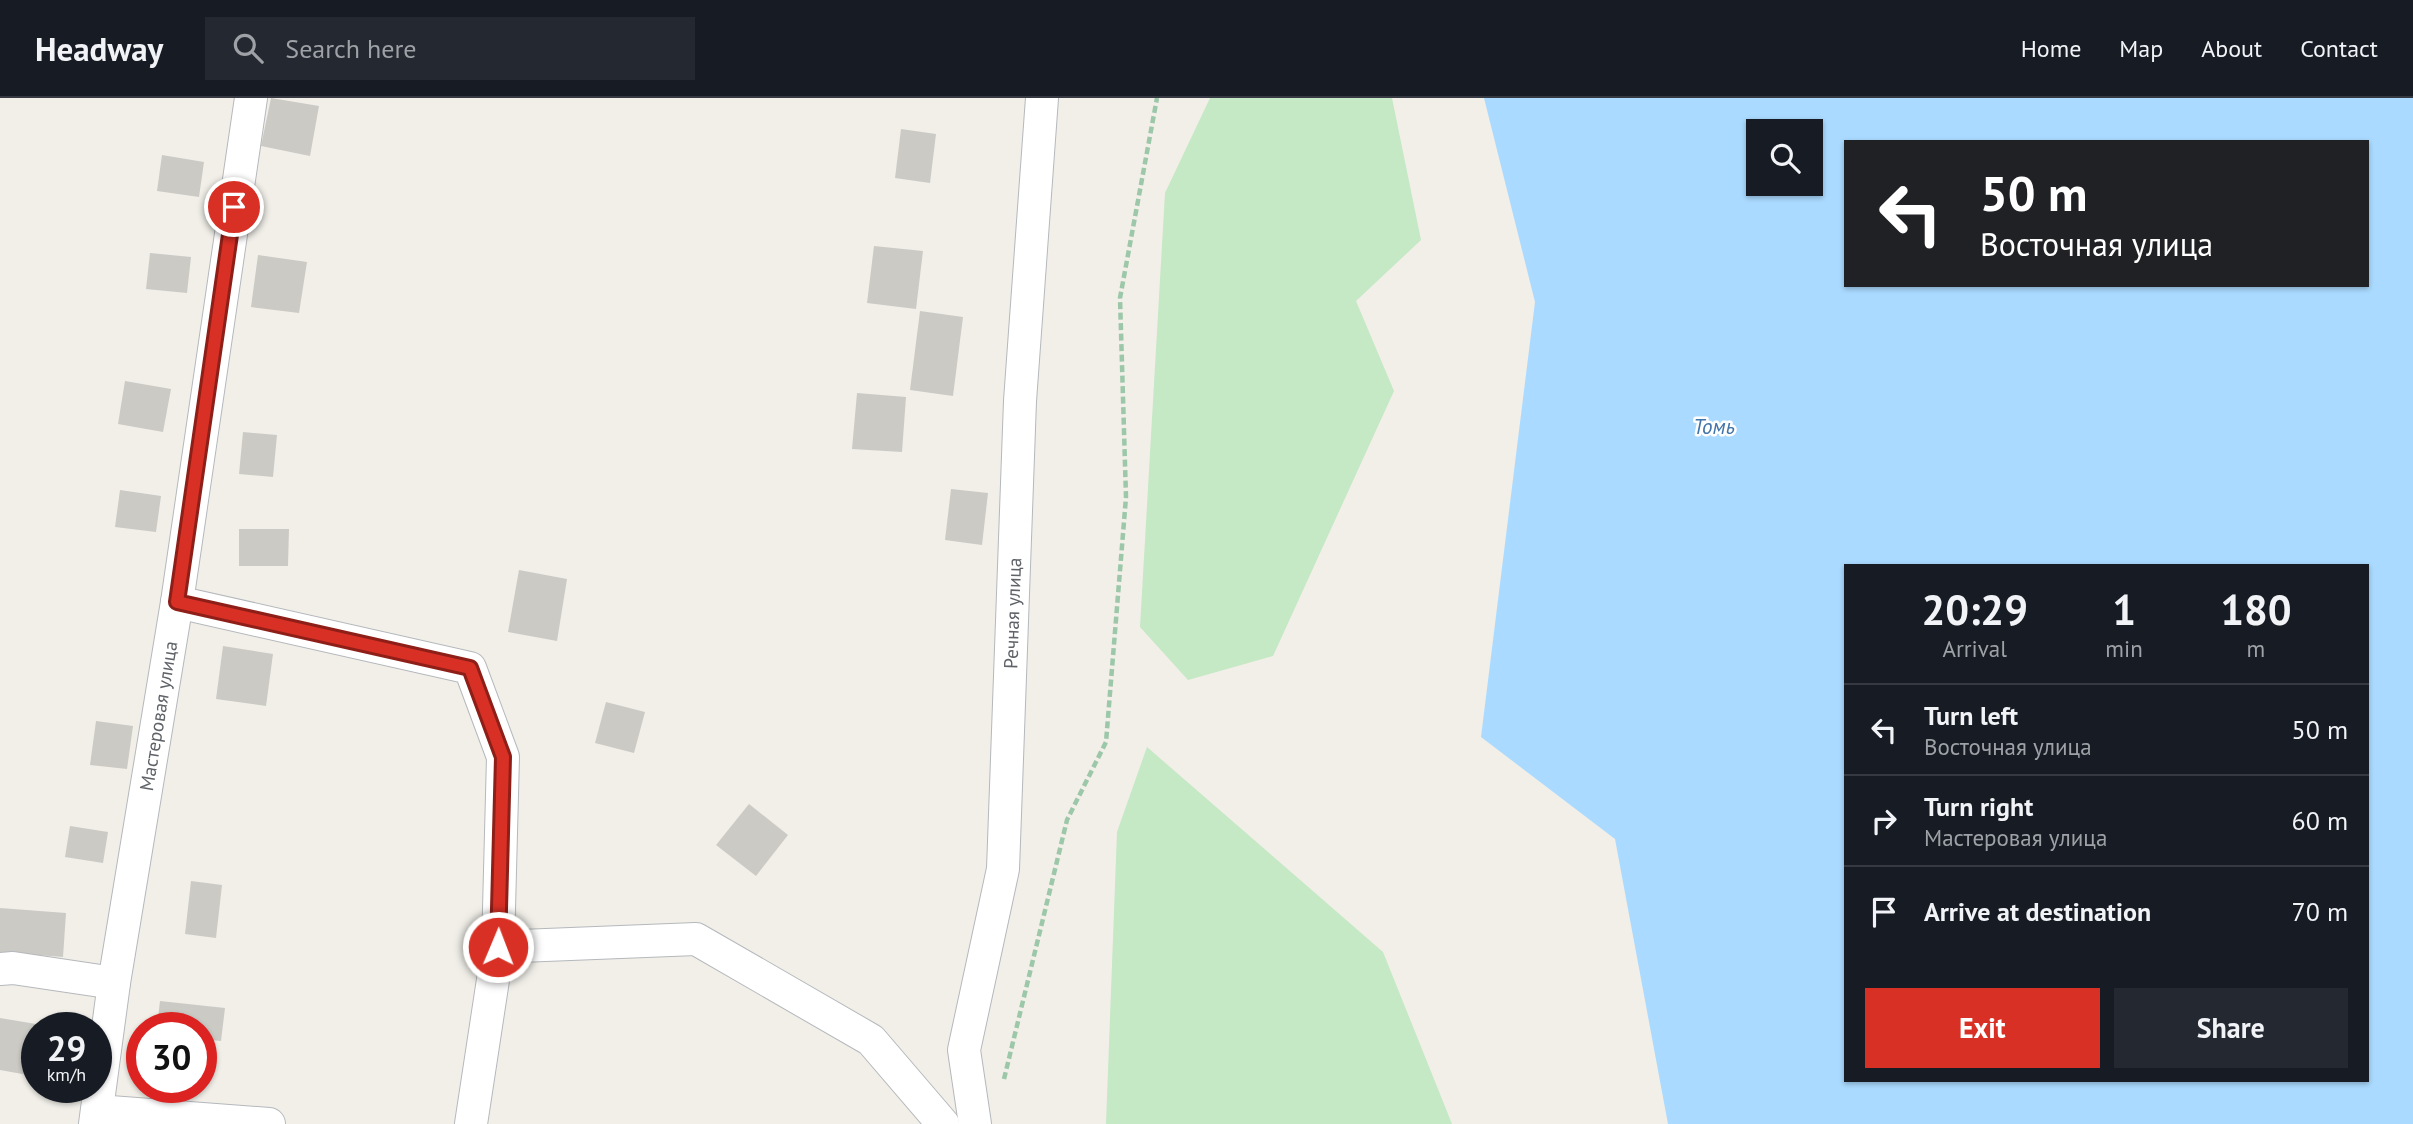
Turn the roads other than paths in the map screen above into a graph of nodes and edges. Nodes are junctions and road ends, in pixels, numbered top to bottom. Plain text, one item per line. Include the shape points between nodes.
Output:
1 (1042, 98) edge
2 (248, 99) edge
3 (177, 602) junction
4 (498, 947) junction
5 (0, 969) edge
6 (114, 983) junction
7 (96, 1117) edge
8 (269, 1124) edge
9 (471, 1124) edge
10 (943, 1124) edge
11 (975, 1124) edge

1 - 11 street, Речная улица via 1020,401 1003,869 964,1050
2 - 3 street, Мастеровая улица
3 - 4 street via 470,668 503,757
3 - 6 street, Мастеровая улица
4 - 9 street
4 - 10 street via 696,939 871,1040
5 - 6 street
6 - 7 street, Мастеровая улица
7 - 8 street

